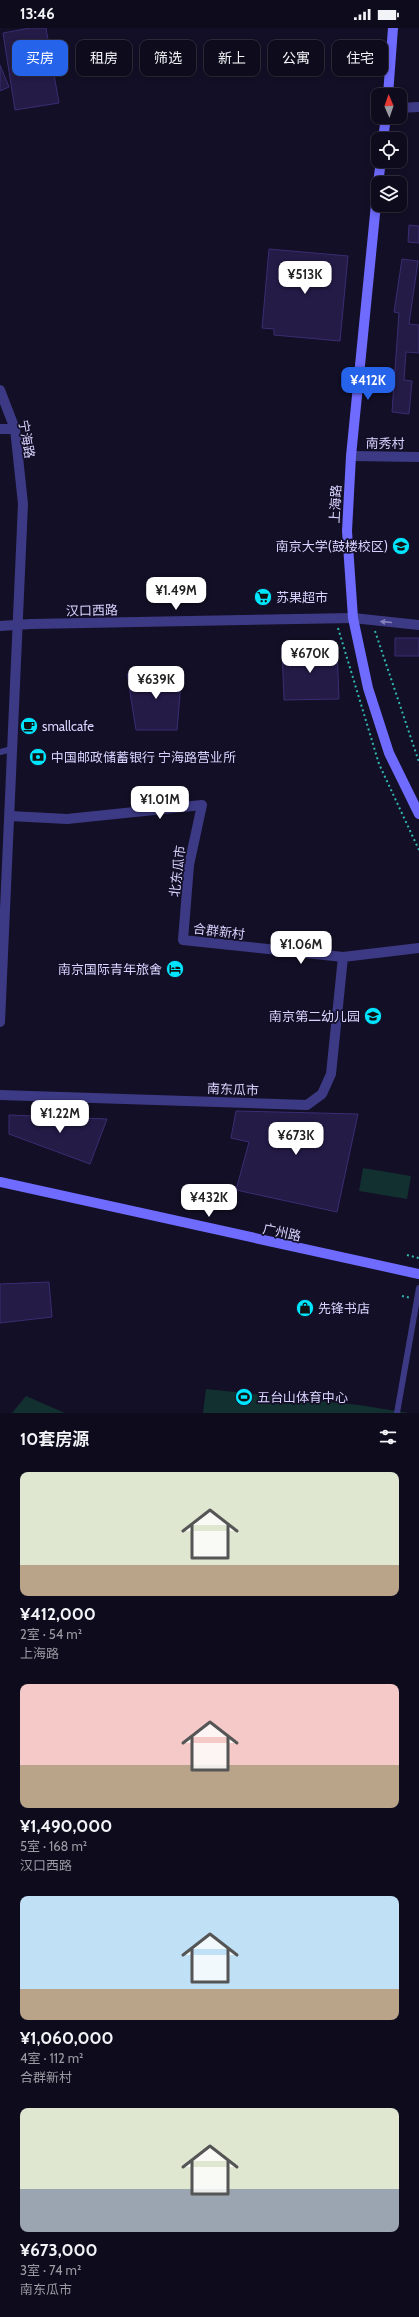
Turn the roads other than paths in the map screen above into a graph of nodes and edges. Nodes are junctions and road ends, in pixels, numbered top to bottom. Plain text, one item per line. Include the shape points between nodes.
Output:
1 (393, 28) edge
2 (389, 88) edge
3 (419, 107) edge
4 (407, 108) edge
5 (375, 212) edge
6 (0, 390) edge
7 (0, 429) edge
8 (15, 429) junction
9 (350, 456) junction
10 (419, 457) edge
11 (353, 618) junction
12 (419, 625) edge
13 (0, 626) edge
14 (16, 626) junction
15 (12, 749) junction
16 (0, 752) edge
17 (419, 814) edge
18 (10, 816) junction
19 (184, 940) joint
20 (419, 948) edge
21 (343, 957) junction
22 (0, 1022) edge
23 (0, 1095) edge
24 (0, 1182) edge
25 (419, 1274) edge
26 (419, 1288) edge
27 (397, 1413) edge

1 - 2 main road
3 - 4 street
5 - 9 main road, 上海路
6 - 8 street, 宁海路
7 - 8 street
8 - 14 street, 宁海路 via 23,504
9 - 10 street, 南秀村
9 - 11 main road, 上海路 via 347,531
12 -> 11 street, 汉口西路
11 - 14 street, 汉口西路
11 - 17 main road, 上海路 via 368,688 388,753
13 - 14 street, 汉口西路
14 - 15 street, 宁海路
15 - 16 lane
15 - 18 street, 宁海路
18 - 19 street, 北东瓜市 via 67,819 202,805 189,865
18 - 22 street, 宁海路
19 - 21 street, 合群新村
20 - 21 street, 合群新村
21 - 23 street, 南东瓜市 via 331,1074 322,1094 307,1105
24 - 25 main road, 广州路
26 - 27 lane

